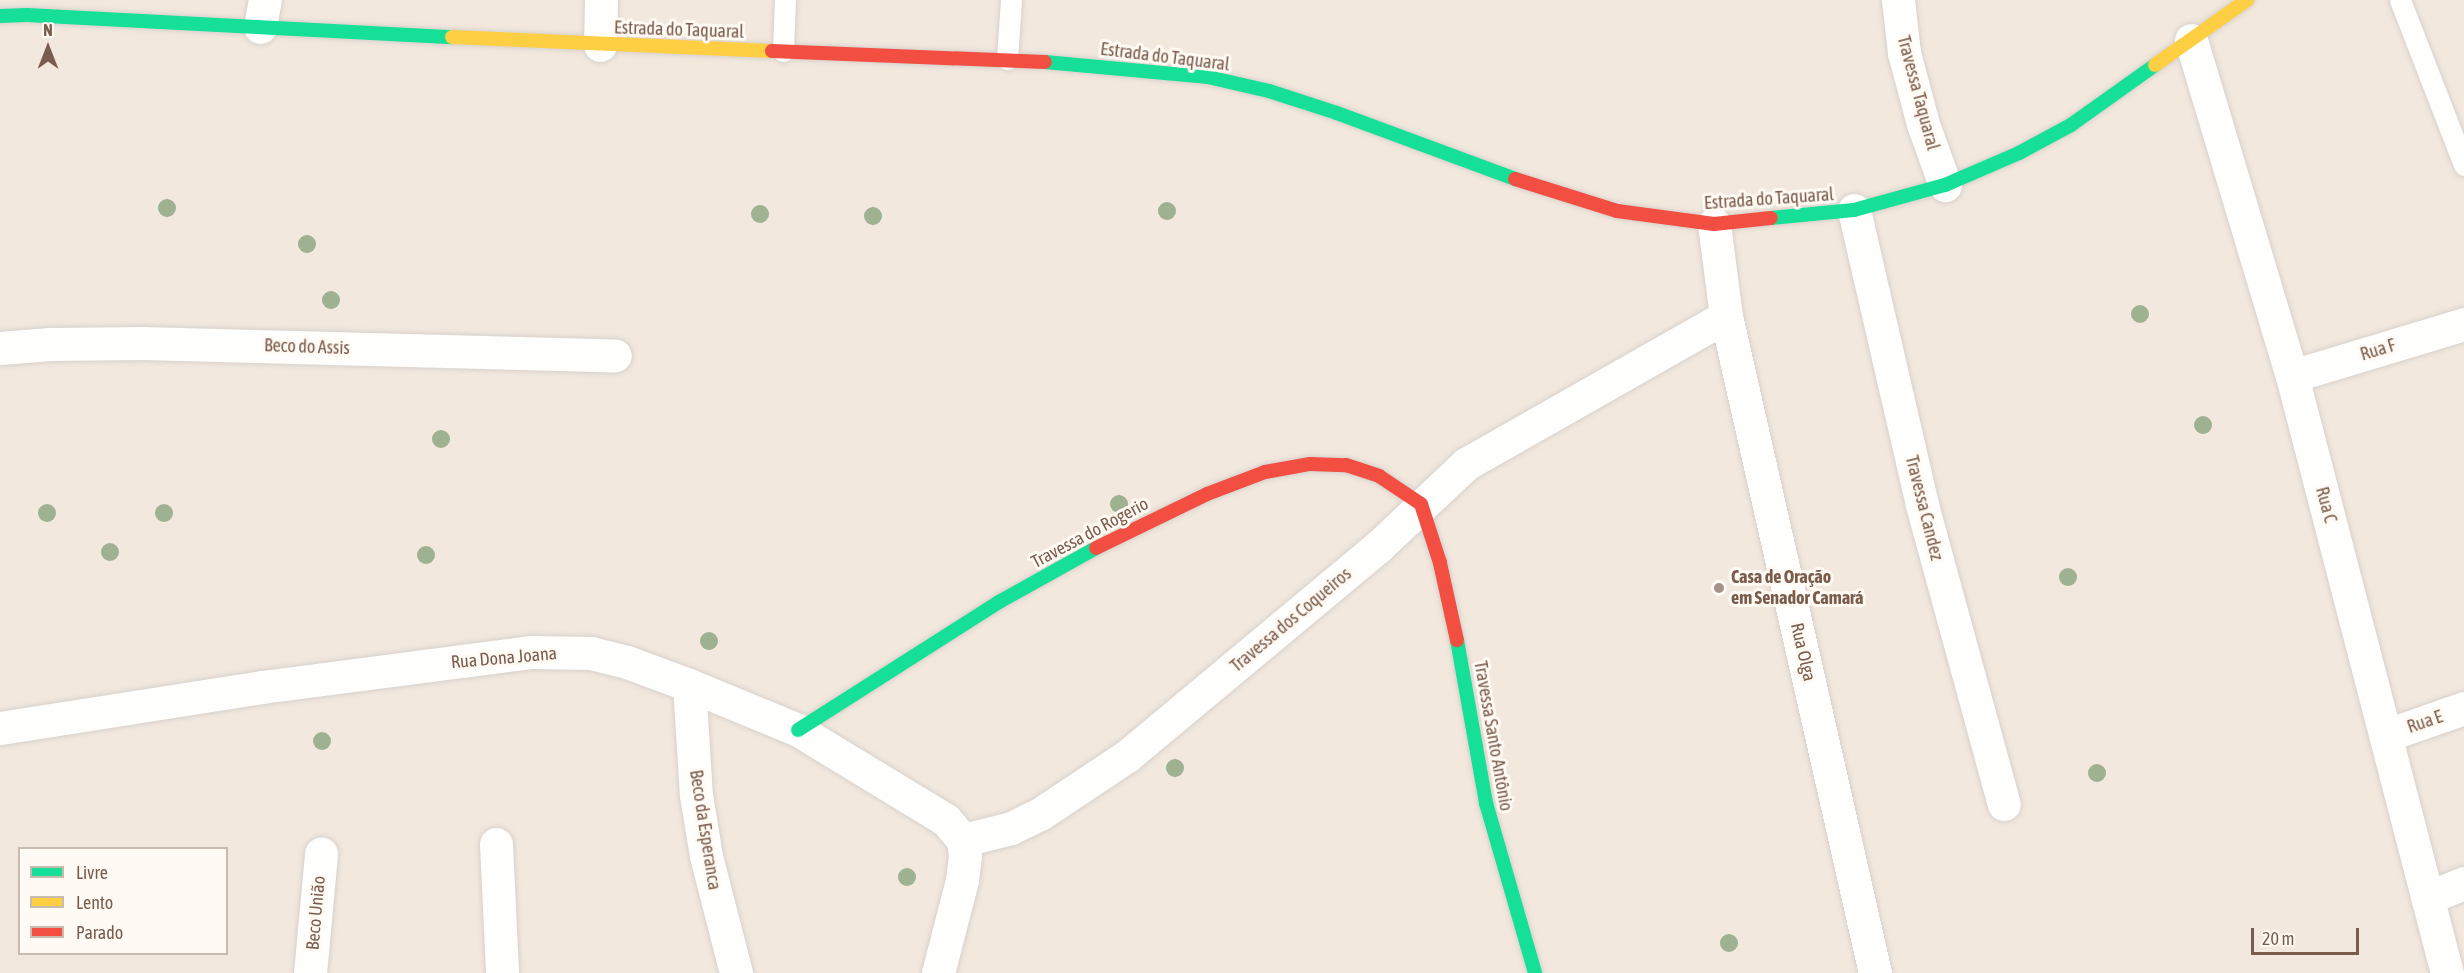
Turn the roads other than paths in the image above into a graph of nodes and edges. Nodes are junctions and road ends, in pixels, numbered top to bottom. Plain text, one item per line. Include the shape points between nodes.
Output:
1 (601, 0) edge
2 (785, 0) edge
3 (1011, 0) edge
4 (1898, 0) edge
5 (2247, 0) edge
6 (2400, 0) edge
7 (262, 14) edge
8 (0, 16) edge
9 (2191, 40) junction
10 (600, 45) junction
11 (783, 51) junction
12 (1007, 59) junction
13 (2464, 165) edge
14 (1945, 185) junction
15 (1854, 210) junction
16 (1714, 224) junction
17 (1726, 316) junction
18 (2464, 324) edge
19 (0, 348) edge
20 (615, 355) dead end
21 (2292, 376) junction
22 (1421, 504) junction
23 (690, 684) junction
24 (2464, 708) edge
25 (0, 728) edge
26 (798, 730) junction
27 (2387, 735) junction
28 (2004, 804) dead end
29 (963, 840) junction
30 (496, 844) dead end
31 (321, 854) dead end
32 (2464, 883) edge
33 (2427, 898) junction
34 (310, 973) edge
35 (502, 973) edge
36 (736, 973) edge
37 (938, 973) edge
38 (1536, 973) edge
39 (1875, 973) edge
40 (2447, 973) edge

1 - 10 street
2 - 11 lane
3 - 12 lane
4 - 14 street, Travessa Taquaral via 1904,53
5 - 9 street, Estrada do Taquaral
6 - 13 lane
7 - 8 street, Estrada do Taquaral
7 - 10 street, Estrada do Taquaral
9 - 14 street, Estrada do Taquaral via 2071,125
9 - 21 street, Rua C
10 - 11 street, Estrada do Taquaral
11 - 12 street, Estrada do Taquaral
12 - 16 street, Estrada do Taquaral via 1208,77 1269,91 1547,191 1617,211
14 - 15 street, Estrada do Taquaral
15 - 16 street, Estrada do Taquaral
15 - 28 street, Travessa Candez via 1922,505
16 - 17 street, Rua Olga
17 - 22 street, Travessa dos Coqueiros via 1466,464
17 - 39 street, Rua Olga
18 - 21 street, Rua F
19 - 20 street, Beco do Assis via 142,343
21 - 27 street, Rua C
22 - 26 street, Travessa do Rogerio via 1378,476 1346,465 1310,464 1265,472 1207,494 1071,562 999,602
22 - 29 street, Travessa dos Coqueiros via 1370,554 1127,756 1040,814 1011,828
22 - 38 street, Travessa Santo Antônio via 1453,620 1486,803
23 - 25 street, Rua Dona Joana via 591,653 532,652 262,687
23 - 26 street, Rua Dona Joana
23 - 36 street, Beco da Esperanca via 696,795 704,846
24 - 27 street, Rua E
26 - 29 street, Rua Dona Joana via 946,820
27 - 33 street, Rua C
29 - 37 street via 962,880
30 - 35 street
31 - 34 street, Beco União
32 - 33 street
33 - 40 street, Rua C

